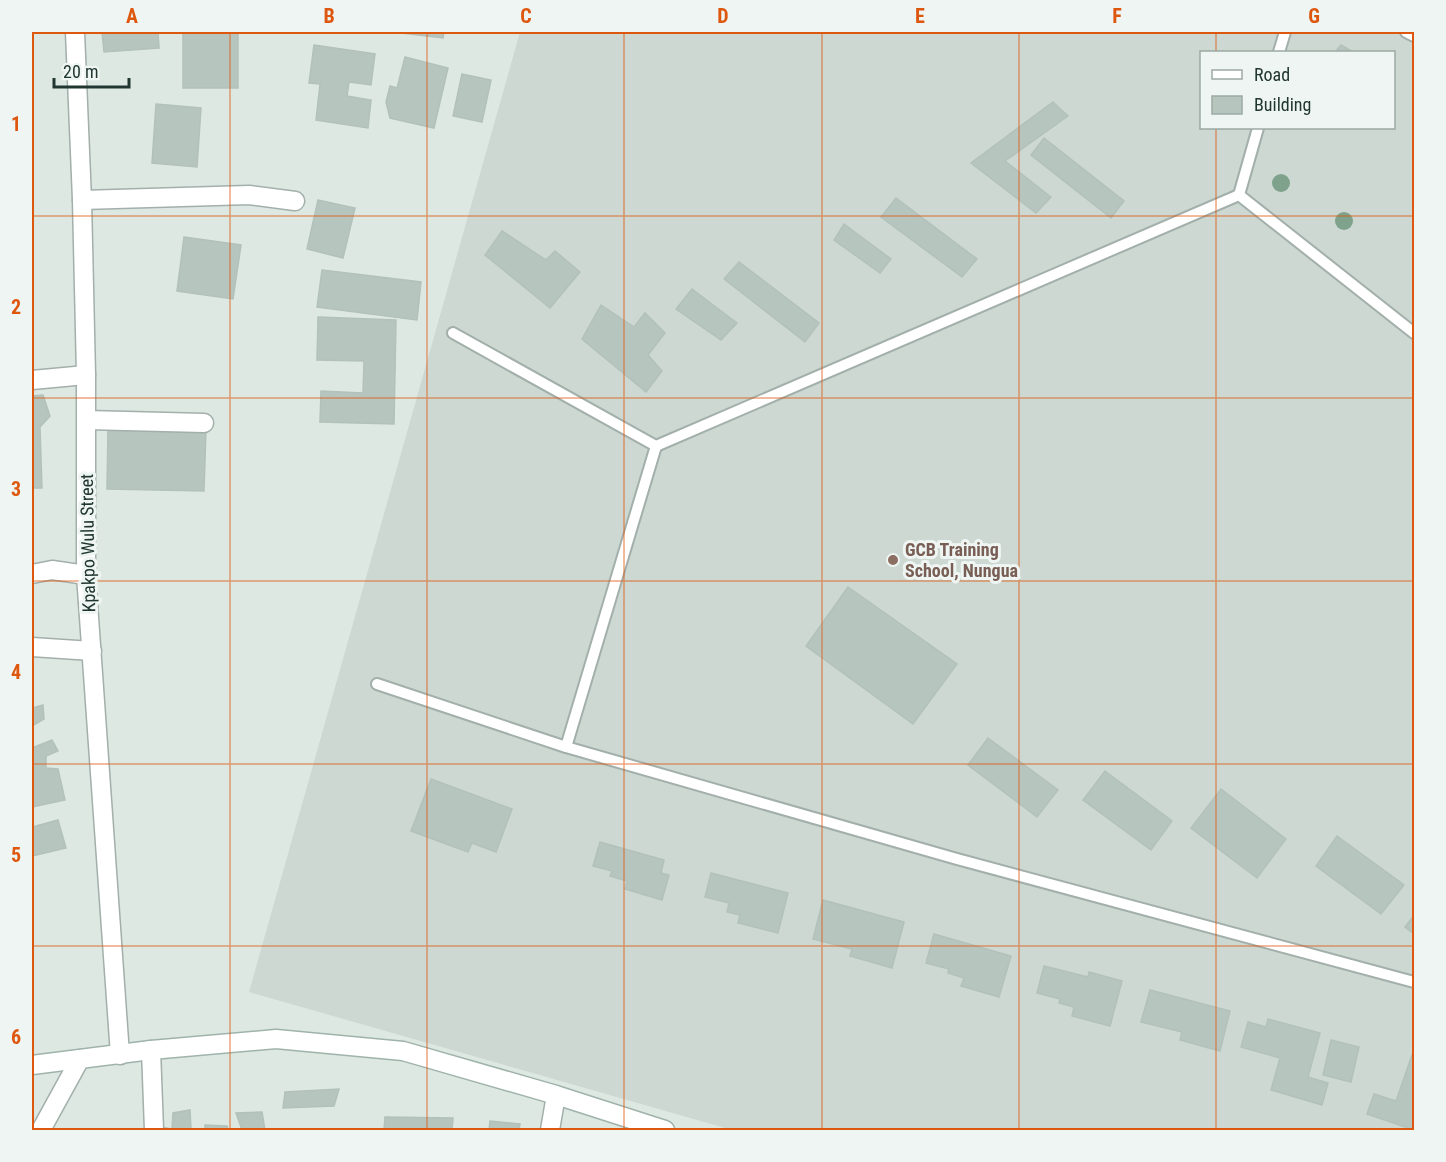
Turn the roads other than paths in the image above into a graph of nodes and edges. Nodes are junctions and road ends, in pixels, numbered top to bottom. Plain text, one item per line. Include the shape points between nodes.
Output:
1 (75, 32) edge
2 (1285, 32) edge
3 (1407, 32) edge
4 (1414, 36) edge
5 (1279, 51) edge
6 (1258, 129) edge
7 (1239, 195) junction
8 (82, 200) junction
9 (295, 201) dead end
10 (453, 333) dead end
11 (1414, 333) edge
12 (86, 375) junction
13 (32, 380) edge
14 (87, 420) junction
15 (204, 423) dead end
16 (656, 446) junction
17 (32, 574) edge
18 (86, 575) junction
19 (32, 647) edge
20 (92, 651) junction
21 (377, 684) dead end
22 (566, 747) junction
23 (1414, 982) edge
24 (151, 1050) junction
25 (120, 1054) junction
26 (80, 1059) junction
27 (32, 1065) edge
28 (556, 1095) junction
29 (41, 1131) edge
30 (154, 1131) edge
31 (550, 1131) edge
32 (665, 1131) edge

1 - 8 street, Kpakpo Wulu Street
2 - 5 lane
3 - 4 lane
6 - 7 lane
7 - 11 lane
7 - 16 lane
8 - 9 street via 249,195
8 - 12 street, Kpakpo Wulu Street
10 - 16 lane
12 - 13 street
12 - 14 street, Kpakpo Wulu Street
14 - 15 street
14 - 18 street, Kpakpo Wulu Street
16 - 22 lane
17 - 18 street via 52,570
18 - 20 street, Kpakpo Wulu Street
19 - 20 street
20 - 25 street, Kpakpo Wulu Street
21 - 22 lane
22 - 23 lane via 957,859
24 - 25 street
24 - 28 street via 276,1039 403,1051
24 - 30 street
25 - 26 street
26 - 27 street
26 - 29 street
28 - 31 street
28 - 32 street

